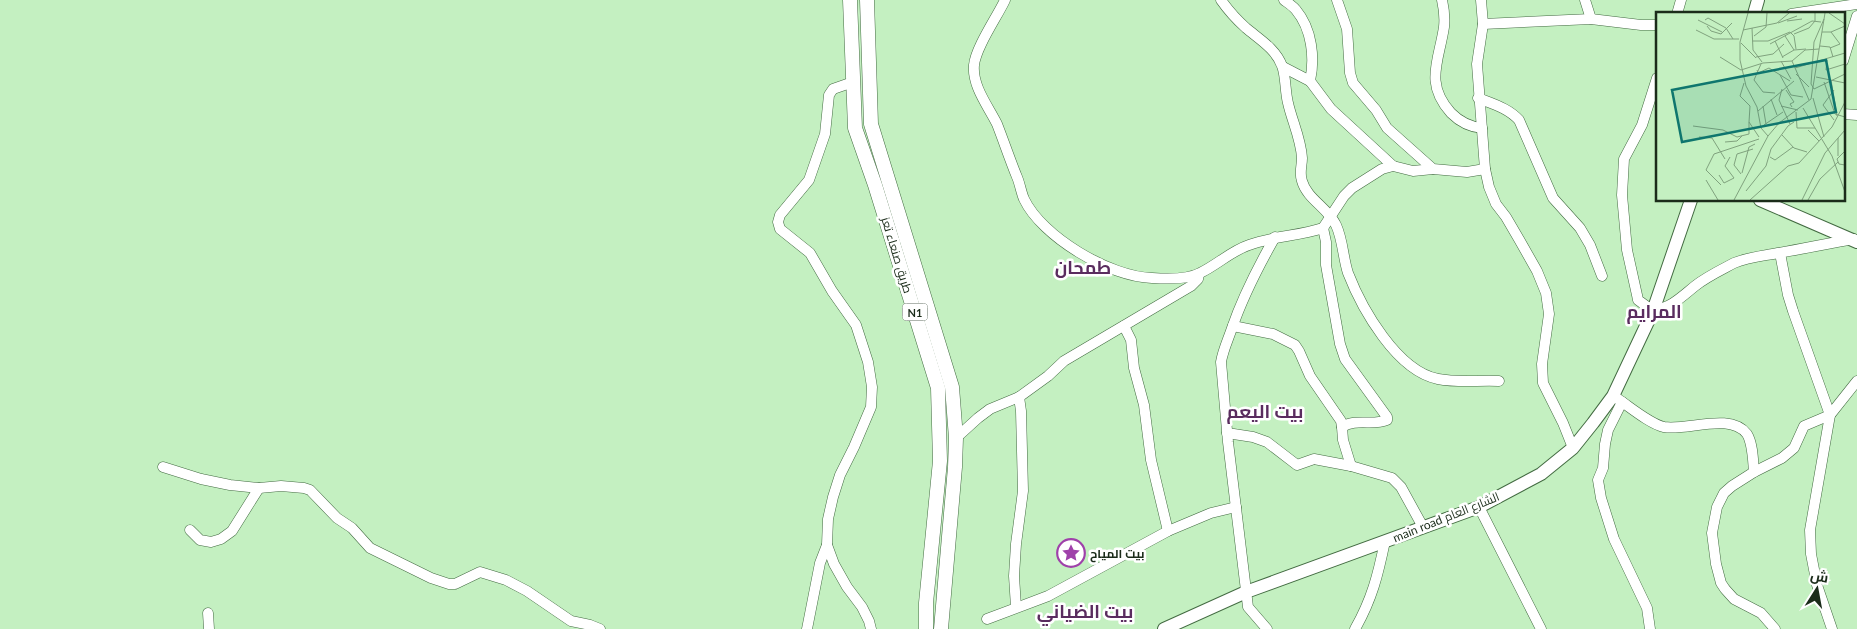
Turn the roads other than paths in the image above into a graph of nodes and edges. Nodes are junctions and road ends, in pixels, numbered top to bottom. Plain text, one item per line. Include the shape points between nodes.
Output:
1 (850, 0) edge
2 (867, 0) edge
3 (1004, 0) edge
4 (1221, 0) edge
5 (1284, 0) edge
6 (1337, 0) edge
7 (1442, 0) edge
8 (1481, 0) edge
9 (1585, 0) edge
10 (1857, 4) edge
11 (1805, 12) edge
12 (1857, 16) edge
13 (1591, 19) junction
14 (1483, 24) junction
15 (1656, 25) edge
16 (1844, 58) edge
17 (1283, 67) junction
18 (1310, 81) junction
19 (1656, 81) edge
20 (853, 82) junction
21 (1478, 98) junction
22 (1844, 114) edge
23 (1857, 115) edge
24 (1482, 128) junction
25 (1393, 166) junction
26 (1433, 169) junction
27 (1485, 169) junction
28 (1691, 201) edge
29 (1762, 201) edge
30 (1331, 216) junction
31 (1323, 228) junction
32 (1275, 237) junction
33 (1855, 240) edge
34 (1780, 253) junction
35 (1199, 274) junction
36 (1602, 276) dead end
37 (1653, 311) junction
38 (1124, 326) junction
39 (1232, 326) junction
40 (1499, 381) dead end
41 (1857, 381) edge
42 (1019, 396) junction
43 (1618, 399) junction
44 (1830, 415) junction
45 (1342, 427) junction
46 (1228, 433) junction
47 (941, 437) junction
48 (956, 438) junction
49 (1573, 448) junction
50 (1351, 466) junction
51 (163, 467) dead end
52 (1754, 472) junction
53 (259, 488) junction
54 (1479, 506) junction
55 (1236, 507) junction
56 (1423, 527) junction
57 (190, 530) dead end
58 (1168, 531) junction
59 (1385, 541) junction
60 (827, 545) junction
61 (1246, 592) junction
62 (1016, 607) junction
63 (208, 612) dead end
64 (987, 619) dead end
65 (209, 629) edge
66 (600, 629) edge
67 (807, 629) edge
68 (871, 629) edge
69 (926, 629) edge
70 (941, 629) edge
71 (1164, 629) edge
72 (1266, 629) edge
73 (1354, 629) edge
74 (1541, 629) edge
75 (1650, 629) edge
76 (1775, 629) edge
77 (1832, 629) edge

1 - 20 highway, طريق صنعاء تعز / N1
2 - 48 highway, طريق صنعاء تعز / N1 via 871,124 952,387
3 - 35 street via 978,52 974,77 1033,213 1064,244 1119,271 1150,278
4 - 17 street via 1245,27 1266,44
5 - 18 street via 1298,12 1309,36 1313,62
6 - 26 street via 1347,29 1353,83 1387,128
7 - 24 street via 1444,27 1435,87 1455,117
8 - 14 street
9 - 13 street
10 - 11 street
12 - 16 street
13 - 14 street
13 - 15 street
14 - 21 street via 1477,64
17 - 18 street
17 - 30 street via 1286,95 1302,158 1302,183
18 - 25 street via 1331,109
19 - 37 street via 1642,125 1624,159 1622,194 1636,295
20 - 47 highway, طريق صنعاء تعز / N1 via 855,128 938,388
20 - 60 street via 833,89 829,95 819,155 808,180 778,222 780,229 810,253 856,325 872,387 871,408 833,497
21 - 24 street
21 - 36 street via 1506,109 1519,120 1553,198 1580,228
22 - 23 street
24 - 27 street
25 - 26 street via 1413,171
25 - 30 street via 1382,169 1352,188 1338,202
26 - 27 street via 1467,172
27 - 49 street via 1496,204 1537,271 1546,293 1549,314 1542,364 1543,383
28 - 37 main road, main road الشارع العام
29 - 33 main road
30 - 31 street
30 - 40 street via 1360,300 1400,357 1417,371 1436,379
31 - 32 street
31 - 45 street via 1326,265 1345,360 1387,417 1383,422 1360,422
32 - 35 street via 1233,252
32 - 39 street via 1256,269
33 - 34 street
34 - 37 street via 1759,255 1735,263 1678,301
34 - 44 street via 1790,303
35 - 38 street via 1191,286
37 - 43 main road, main road الشارع العام
38 - 42 street via 1064,361
38 - 58 street via 1131,340 1151,460
39 - 45 street via 1273,334 1295,345
39 - 46 street via 1221,362
41 - 44 street
42 - 48 street via 990,409
42 - 62 street via 1023,491 1014,576
43 - 49 main road, main road الشارع العام
43 - 52 street via 1660,426 1678,428 1720,423 1740,428 1750,442
43 - 75 street via 1598,480 1600,498 1614,539 1647,608
44 - 52 street via 1804,426 1794,448
44 - 77 street via 1810,530 1817,585
45 - 50 street
46 - 50 street via 1267,442 1297,465 1314,459
46 - 55 street
47 - 48 highway
47 - 69 highway, طريق صنعاء تعز / N1
48 - 70 highway, طريق صنعاء تعز / N1
49 - 54 main road, main road الشارع العام via 1541,474
50 - 56 street via 1384,475 1398,483
51 - 53 street via 201,479
52 - 76 street via 1721,497 1712,533 1713,551 1724,589 1734,599 1761,613
53 - 57 street via 232,531 221,539 211,542 200,540
53 - 66 street via 281,486 310,490 370,548 431,578 456,584 480,572 527,590 571,621
54 - 56 main road, main road الشارع العام
54 - 74 street
55 - 58 street via 1211,513
55 - 61 street
56 - 59 main road, main road الشارع العام
58 - 62 street via 1048,596
59 - 61 main road, main road الشارع العام
59 - 73 street via 1376,583
60 - 67 street via 820,563
60 - 68 street via 847,587 870,621
61 - 71 main road, main road الشارع العام
61 - 72 street via 1248,606
62 - 64 street
63 - 65 street

